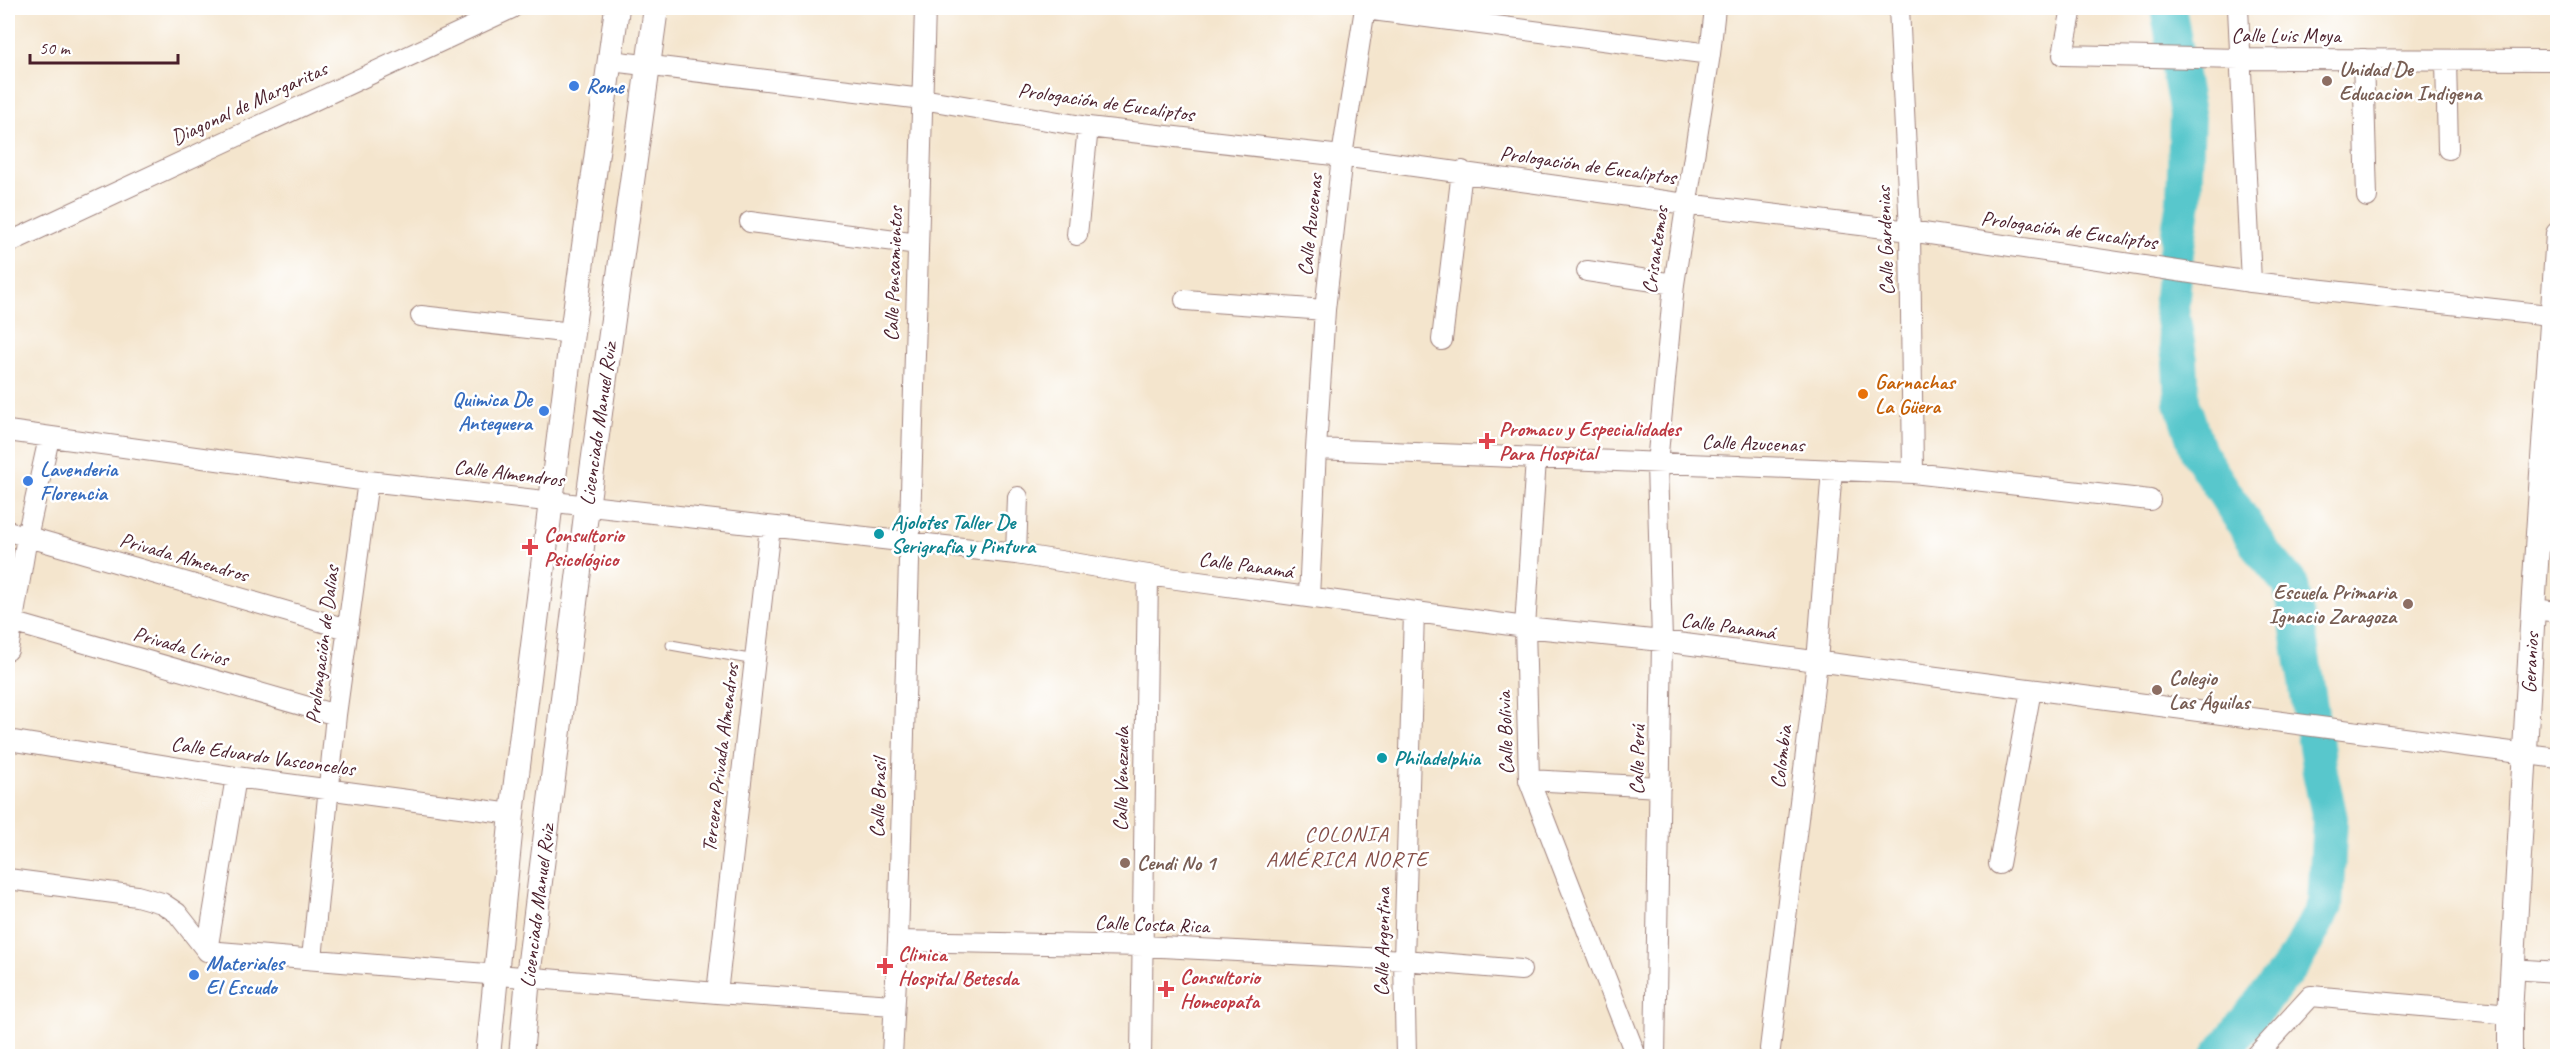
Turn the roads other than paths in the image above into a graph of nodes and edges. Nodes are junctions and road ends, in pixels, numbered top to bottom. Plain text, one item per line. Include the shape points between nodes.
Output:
1 (512, 8) edge
2 (617, 8) edge
3 (656, 8) edge
4 (925, 8) edge
5 (1365, 8) edge
6 (1715, 8) edge
7 (1899, 8) edge
8 (2073, 8) edge
9 (2238, 8) edge
10 (1710, 54) junction
11 (2363, 59) junction
12 (2240, 60) junction
13 (2446, 60) junction
14 (2558, 60) edge
15 (611, 61) junction
16 (649, 64) junction
17 (922, 99) junction
18 (1088, 127) junction
19 (2448, 149) dead end
20 (1342, 156) junction
21 (1462, 171) junction
22 (2367, 197) dead end
23 (1686, 204) junction
24 (750, 222) dead end
25 (1910, 231) junction
26 (2558, 234) edge
27 (1077, 235) dead end
28 (8, 243) edge
29 (918, 244) junction
30 (1587, 271) dead end
31 (2251, 282) junction
32 (1674, 284) junction
33 (1185, 300) dead end
34 (1325, 310) junction
35 (421, 316) dead end
36 (2555, 316) edge
37 (572, 333) junction
38 (1442, 340) dead end
39 (8, 431) edge
40 (49, 438) junction
41 (1316, 449) junction
42 (1536, 459) junction
43 (1657, 464) junction
44 (1832, 469) junction
45 (1913, 473) junction
46 (368, 481) junction
47 (1018, 497) dead end
48 (2150, 500) dead end
49 (552, 502) junction
50 (587, 507) junction
51 (770, 527) junction
52 (8, 531) edge
53 (27, 537) junction
54 (910, 541) junction
55 (1016, 554) junction
56 (1148, 575) junction
57 (1309, 597) junction
58 (2533, 609) junction
59 (1414, 612) junction
60 (2558, 612) edge
61 (12, 622) junction
62 (1525, 627) junction
63 (347, 629) junction
64 (1662, 641) junction
65 (671, 645) dead end
66 (8, 650) edge
67 (755, 660) junction
68 (1816, 662) junction
69 (2031, 690) junction
70 (336, 715) junction
71 (8, 740) edge
72 (2524, 754) junction
73 (2558, 758) edge
74 (236, 777) junction
75 (1529, 780) junction
76 (1660, 787) junction
77 (328, 790) junction
78 (512, 814) junction
79 (1999, 864) dead end
80 (8, 879) edge
81 (898, 941) junction
82 (1143, 946) junction
83 (207, 951) junction
84 (312, 959) junction
85 (1404, 960) junction
86 (2512, 969) junction
87 (1521, 970) dead end
88 (2558, 972) edge
89 (496, 974) junction
90 (528, 977) junction
91 (717, 993) junction
92 (893, 1005) junction
93 (2510, 1014) junction
94 (1770, 1049) dead end
95 (488, 1056) edge
96 (521, 1056) edge
97 (892, 1056) edge
98 (1141, 1056) edge
99 (1406, 1056) edge
100 (1636, 1056) edge
101 (1655, 1056) edge
102 (2256, 1056) edge
103 (2510, 1056) edge

1 - 28 street, Diagonal de Margaritas
2 - 15 street, Licenciado Manuel Ruiz
3 - 16 street, Licenciado Manuel Ruiz
4 - 17 street, Calle Pensamientos
5 - 10 street
5 - 20 street, Calle Azucenas
6 - 10 street, Crisantemos
7 - 25 street, Calle Gardenias
8 - 12 street, Calle Luis Moya via 2063,55
9 - 12 street
10 - 23 street, Crisantemos
11 - 12 street, Calle Luis Moya
11 - 13 street, Calle Luis Moya
11 - 22 street
12 - 31 street
13 - 14 street, Calle Luis Moya
13 - 19 street
15 - 16 street, Prologación de Eucaliptos
15 - 37 street, Licenciado Manuel Ruiz
16 - 17 street, Prologación de Eucaliptos
16 - 50 street, Licenciado Manuel Ruiz
17 - 18 street, Prologación de Eucaliptos
17 - 29 street, Calle Pensamientos
18 - 20 street, Prologación de Eucaliptos
18 - 27 street
20 - 21 street, Prologación de Eucaliptos
20 - 34 street, Calle Azucenas
21 - 23 street, Prologación de Eucaliptos
21 - 38 street
23 - 25 street, Prologación de Eucaliptos
23 - 32 street, Crisantemos
24 - 29 street
25 - 31 street, Prologación de Eucaliptos
25 - 45 street, Calle Gardenias
26 - 36 street, Geranios
29 - 54 street, Calle Pensamientos
30 - 32 street
31 - 36 street, Prologación de Eucaliptos
32 - 43 street, Crisantemos
33 - 34 street
34 - 41 street, Calle Azucenas
35 - 37 street
36 - 58 street, Geranios
37 - 49 street, Licenciado Manuel Ruiz
39 - 40 street, Calle Almendros
40 - 46 street, Calle Almendros
40 - 53 street
41 - 42 street, Calle Azucenas
41 - 57 street, Calle Azucenas
42 - 43 street, Calle Azucenas
42 - 62 street, Calle Bolivia
43 - 44 street, Calle Azucenas
43 - 64 street, Calle Perú
44 - 45 street, Calle Azucenas
44 - 68 street, Colombia
45 - 48 street, Calle Azucenas
46 - 49 street, Calle Almendros
46 - 63 street, Prolongación de Dalias
47 - 55 street
49 - 50 street, Calle Almendros
49 - 78 street, Licenciado Manuel Ruiz
50 - 51 street, Calle Almendros
50 - 90 street, Licenciado Manuel Ruiz
51 - 54 street, Calle Almendros
51 - 67 street, Tercera Privada Almendros
52 - 53 street, Privada Almendros
53 - 61 street
53 - 63 street, Privada Almendros
54 - 55 street, Calle Almendros
54 - 81 street, Calle Brasil
55 - 56 street, Calle Almendros
56 - 57 street, Calle Panamá
56 - 82 street, Calle Venezuela
57 - 59 street, Calle Panamá
58 - 60 street
58 - 72 street, Geranios
59 - 62 street, Calle Panamá
59 - 85 street, Calle Argentina
61 - 66 street
61 - 70 street, Privada Lirios
62 - 64 street, Calle Panamá
62 - 75 street, Calle Bolivia
63 - 70 street, Prolongación de Dalias
64 - 68 street, Calle Panamá
64 - 76 street, Calle Perú
65 - 67 lane
67 - 91 street, Tercera Privada Almendros
68 - 69 street, Calle Panamá
68 - 94 street, Colombia
69 - 72 street, Calle Panamá
69 - 79 street
70 - 77 street, Prolongación de Dalias
71 - 74 street, Calle Eduardo Vasconcelos
72 - 73 street
72 - 86 street, Geranios
74 - 77 street, Calle Eduardo Vasconcelos
74 - 83 street
75 - 76 street
75 - 100 street, Calle Bolivia
76 - 101 street, Calle Perú
77 - 78 street, Calle Eduardo Vasconcelos
77 - 84 street, Prolongación de Dalias
78 - 89 street, Licenciado Manuel Ruiz
80 - 83 street via 137,896 162,903 177,913
81 - 82 street, Calle Costa Rica
81 - 92 street, Calle Brasil
82 - 85 street, Calle Costa Rica
82 - 98 street, Calle Venezuela
83 - 84 street
84 - 89 street
85 - 87 street, Calle Costa Rica
85 - 99 street, Calle Argentina
86 - 88 street
86 - 93 street, Geranios
89 - 90 street
89 - 95 street, Licenciado Manuel Ruiz
90 - 91 street
90 - 96 street, Licenciado Manuel Ruiz
91 - 92 street
92 - 97 street, Calle Brasil
93 - 102 street via 2311,996
93 - 103 street, Geranios

